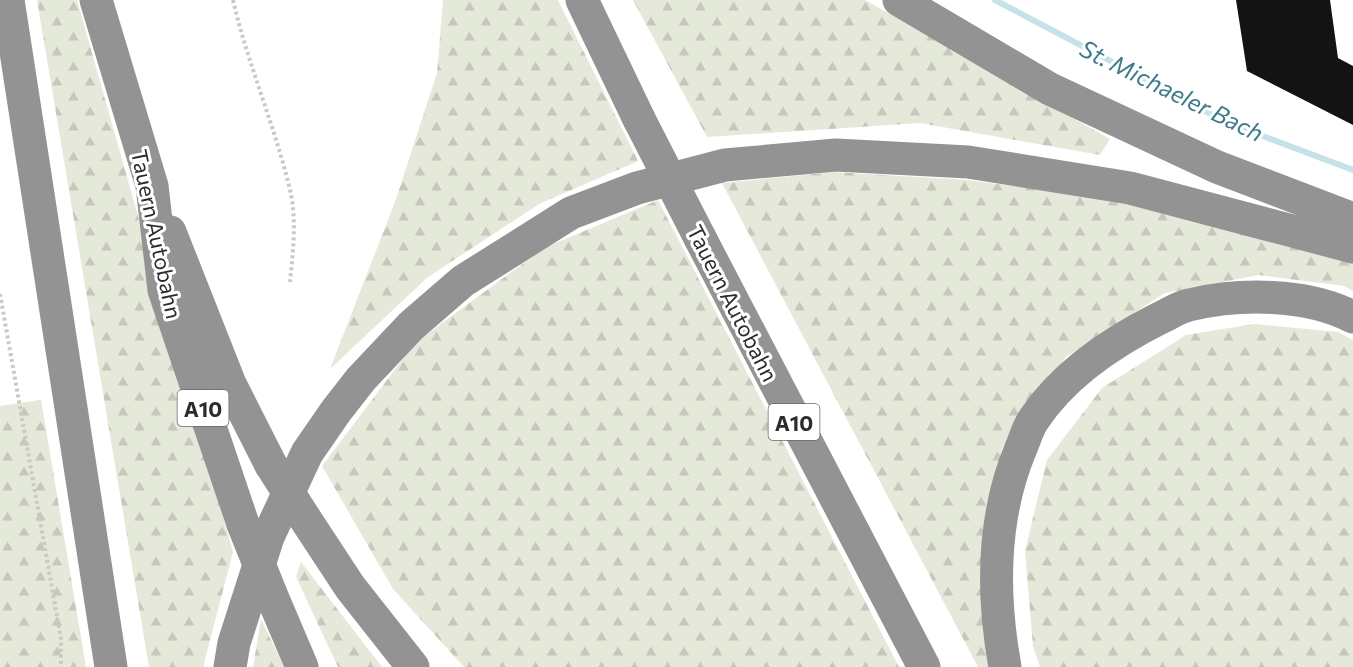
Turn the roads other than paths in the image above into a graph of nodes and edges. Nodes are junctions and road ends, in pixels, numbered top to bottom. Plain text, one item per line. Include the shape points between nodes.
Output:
1 (8, 0) edge
2 (96, 0) edge
3 (582, 0) edge
4 (899, 0) edge
5 (0, 33) edge
6 (28, 119) junction
7 (152, 186) junction
8 (1353, 219) edge
9 (1353, 246) edge
10 (1353, 317) edge
11 (111, 667) edge
12 (230, 667) edge
13 (302, 667) edge
14 (413, 667) edge
15 (924, 667) edge
16 (1005, 667) edge

1 - 6 highway
2 - 7 highway, Tauern Autobahn / A10
3 - 15 highway, Tauern Autobahn / A10, bridge via 700,238
4 - 8 highway via 1050,89 1217,167
5 - 6 highway via 11,94
6 - 11 highway
7 - 13 highway, Tauern Autobahn / A10, bridge via 164,290 243,524
7 - 14 highway, bridge via 230,384 271,465 350,587
9 - 12 highway via 1130,188 968,162 836,155 725,165 637,188 571,213 463,281 411,326 361,379 308,453 268,537
10 - 16 highway via 1334,308 1259,296 1187,305 1129,334 1080,368 1033,420 1012,470 1001,519 997,564 997,621

